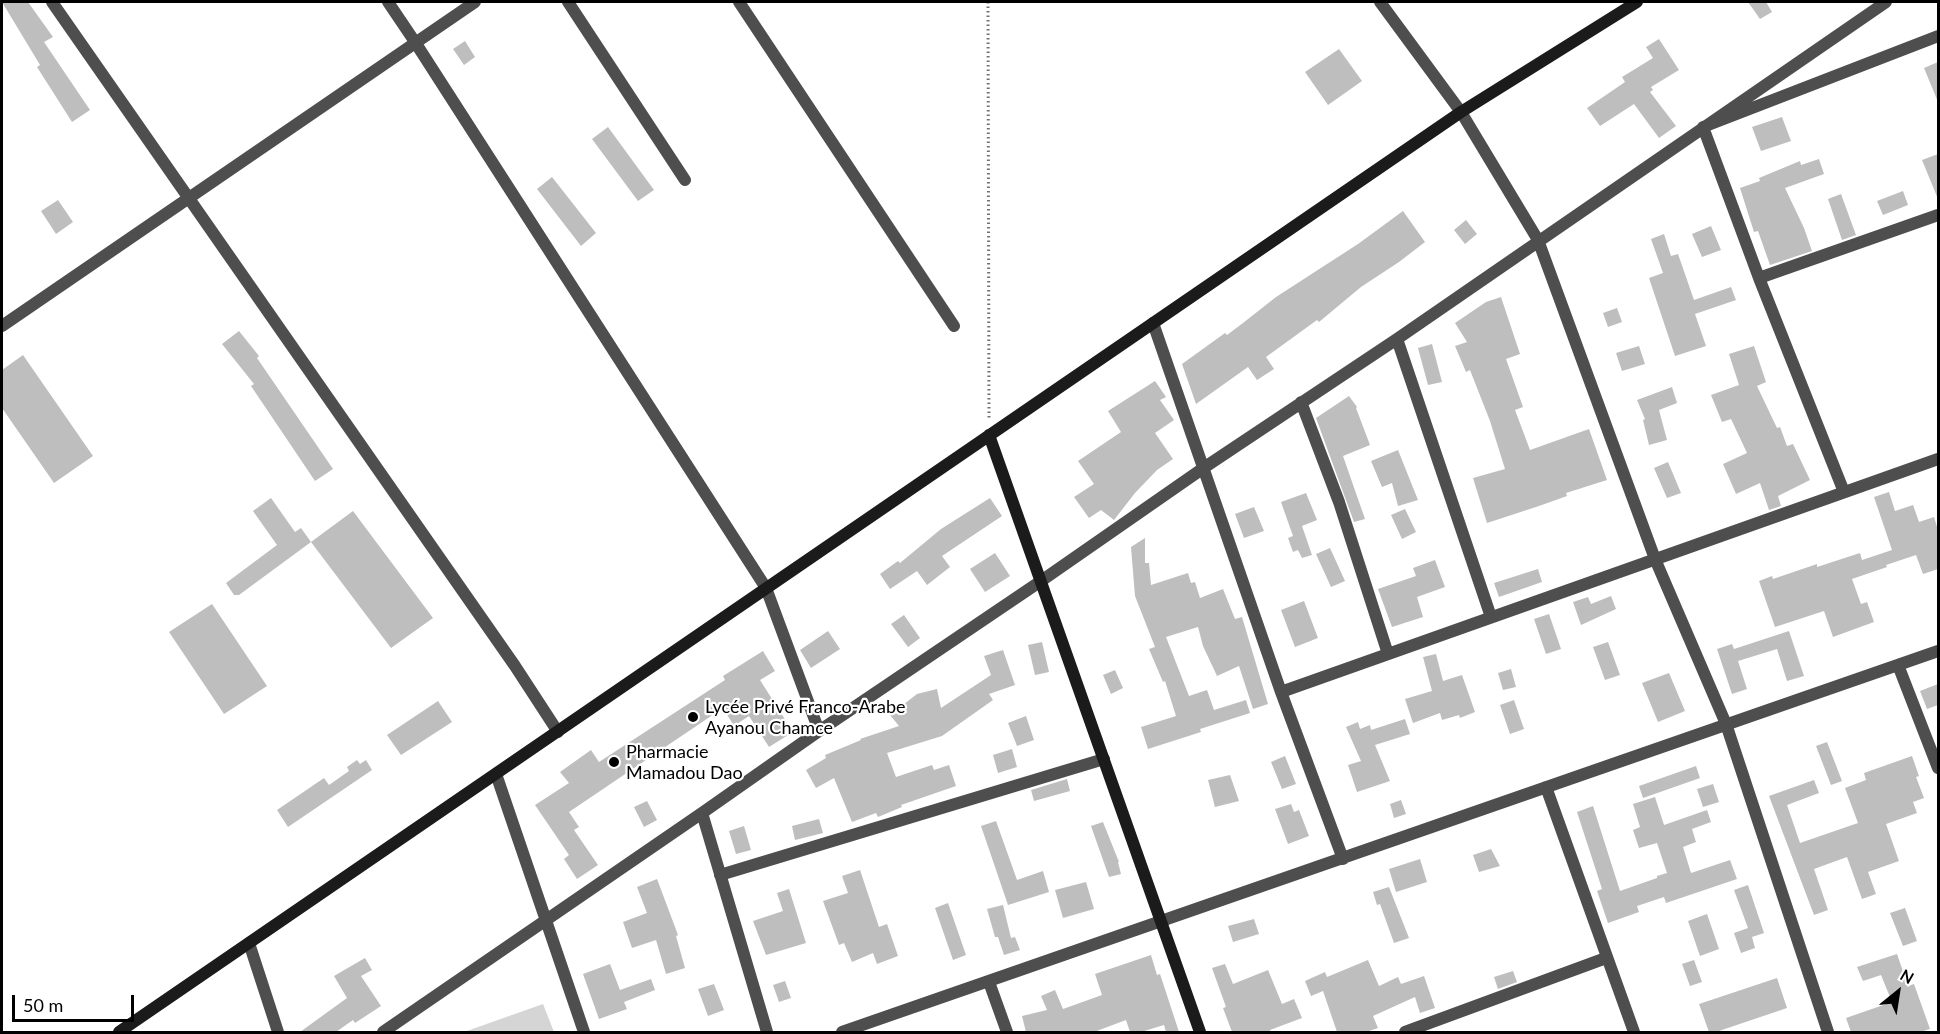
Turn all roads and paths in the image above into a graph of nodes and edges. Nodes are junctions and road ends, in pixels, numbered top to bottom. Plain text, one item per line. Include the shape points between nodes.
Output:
1 (52, 2) edge
2 (388, 2) edge
3 (475, 2) edge
4 (568, 2) edge
5 (739, 2) edge
6 (988, 2) edge
7 (1380, 2) edge
8 (1637, 2) edge
9 (1886, 2) edge
10 (1938, 36) edge
11 (416, 42) junction
12 (1461, 112) junction
13 (1703, 127) junction
14 (685, 180) dead end
15 (188, 198) junction
16 (1938, 215) edge
17 (1538, 240) junction
18 (1759, 278) junction
19 (1154, 323) junction
20 (2, 326) edge
21 (954, 326) dead end
22 (1397, 339) junction
23 (1301, 402) junction
24 (989, 435) junction
25 (1938, 459) edge
26 (1204, 467) junction
27 (1844, 492) junction
28 (1655, 559) junction
29 (1041, 581) junction
30 (766, 588) junction
31 (1491, 617) junction
32 (1938, 651) edge
33 (1388, 654) junction
34 (1898, 665) junction
35 (1281, 692) junction
36 (1726, 724) junction
37 (819, 731) junction
38 (558, 732) junction
39 (1104, 759) junction
40 (1938, 768) edge
41 (496, 774) junction
42 (1546, 788) junction
43 (702, 813) junction
44 (1343, 860) junction
45 (720, 875) junction
46 (545, 921) junction
47 (1161, 921) junction
48 (249, 943) junction
49 (1606, 958) junction
50 (989, 982) junction
51 (123, 1031) edge
52 (278, 1032) edge
53 (383, 1032) edge
54 (584, 1032) edge
55 (767, 1032) edge
56 (842, 1032) edge
57 (1007, 1032) edge
58 (1200, 1032) edge
59 (1405, 1032) edge
60 (1634, 1032) edge
61 (1828, 1032) edge

1 - 15 street
2 - 11 street
3 - 11 street
4 - 14 street
5 - 21 street
6 - 24 path
7 - 12 street
8 - 12 street
9 - 13 street
10 - 13 street
11 - 15 street
11 - 30 street
12 - 17 street
12 - 19 street
13 - 17 street
13 - 18 street
15 - 20 street
15 - 38 street
16 - 18 street
17 - 22 street
17 - 28 street
18 - 27 street
19 - 24 street
19 - 26 street
22 - 23 street
22 - 31 street
23 - 26 street
23 - 33 street via 1339,502
24 - 29 street
24 - 30 street
25 - 27 street
26 - 29 street
26 - 35 street
27 - 28 street
28 - 31 street
28 - 36 street
29 - 37 street
29 - 39 street
30 - 37 street
30 - 38 street
31 - 33 street
32 - 34 street
33 - 35 street
34 - 36 street
34 - 40 street
35 - 44 street
36 - 42 street
36 - 61 street
37 - 43 street
38 - 41 street
39 - 45 street
39 - 47 street
41 - 46 street
41 - 48 street
42 - 44 street
42 - 49 street
43 - 45 street
43 - 46 street
44 - 47 street
45 - 55 street
46 - 53 street
46 - 54 street
47 - 50 street
47 - 58 street
48 - 51 street
48 - 52 street
49 - 59 street
49 - 60 street
50 - 56 street
50 - 57 street

